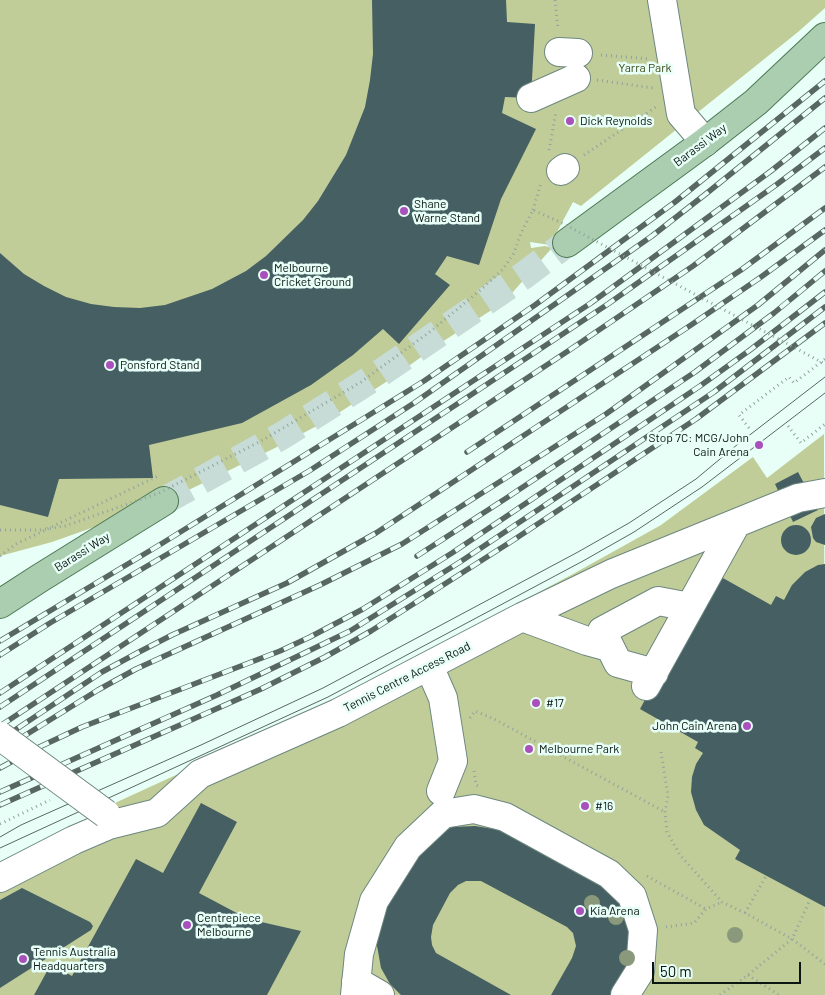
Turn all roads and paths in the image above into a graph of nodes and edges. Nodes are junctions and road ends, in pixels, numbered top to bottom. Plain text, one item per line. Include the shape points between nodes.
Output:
1 (662, 0) edge
2 (825, 37) edge
3 (636, 58) dead end
4 (571, 61) junction
5 (633, 84) dead end
6 (532, 98) dead end
7 (646, 114) dead end
8 (705, 142) junction
9 (533, 210) junction
10 (567, 244) tunnel mouth
11 (825, 359) edge
12 (823, 363) edge
13 (825, 424) edge
14 (788, 426) dead end
15 (749, 428) dead end
16 (161, 488) joint
17 (825, 492) edge
18 (736, 524) junction
19 (0, 530) edge
20 (0, 556) edge
21 (0, 604) edge
22 (690, 607) junction
23 (522, 617) junction
24 (609, 646) junction
25 (429, 666) junction
26 (471, 726) dead end
27 (0, 736) edge
28 (661, 752) dead end
29 (474, 765) dead end
30 (484, 789) dead end
31 (74, 790) junction
32 (441, 791) dead end
33 (665, 812) junction
34 (112, 818) dead end
35 (0, 824) edge
36 (644, 874) dead end
37 (766, 876) dead end
38 (0, 878) edge
39 (810, 900) dead end
40 (722, 902) junction
41 (706, 909) junction
42 (745, 913) junction
43 (658, 928) dead end
44 (792, 939) junction
45 (825, 964) edge
46 (748, 975) junction
47 (356, 988) edge
48 (380, 995) edge
49 (625, 995) edge
50 (720, 995) edge
51 (779, 995) edge

1 - 8 street via 681,114
2 - 8 main road, Barassi Way via 756,102
3 - 4 path
4 - 5 path
4 - 6 street
7 - 9 path via 556,172
8 - 10 main road, Barassi Way
9 - 12 path, bridge
9 - 19 path, bridge via 514,253 484,288 431,331 340,395 261,441 159,493 65,526
11 - 12 path, bridge
12 - 15 path via 794,383 789,377 739,415
13 - 14 path via 801,443
16 - 20 path via 16,544
16 - 21 main road, Barassi Way
17 - 18 street, Tennis Centre Access Road via 798,498
18 - 22 street
18 - 23 street, Tennis Centre Access Road via 612,574
22 - 24 street via 658,601 602,631
22 - 24 street via 650,679 618,663
23 - 24 street
23 - 25 street, Tennis Centre Access Road
25 - 32 street via 444,698 453,761
25 - 38 street, Tennis Centre Access Road via 338,713 200,774 157,814 109,825
26 - 33 path via 470,716 475,711 494,719
27 - 31 street, bridge
28 - 33 path via 668,796
29 - 30 path via 476,785
31 - 34 street, bridge
31 - 35 path
33 - 40 path via 667,832 680,855
36 - 41 path
37 - 42 path
39 - 44 path
40 - 41 path
40 - 42 path
41 - 43 path via 694,924
42 - 44 path
44 - 45 path
44 - 46 path
46 - 50 path
46 - 51 path
47 - 48 street
47 - 49 street via 359,954 374,901 408,847 442,814 474,809 505,818 609,874 632,896 643,930 640,971

